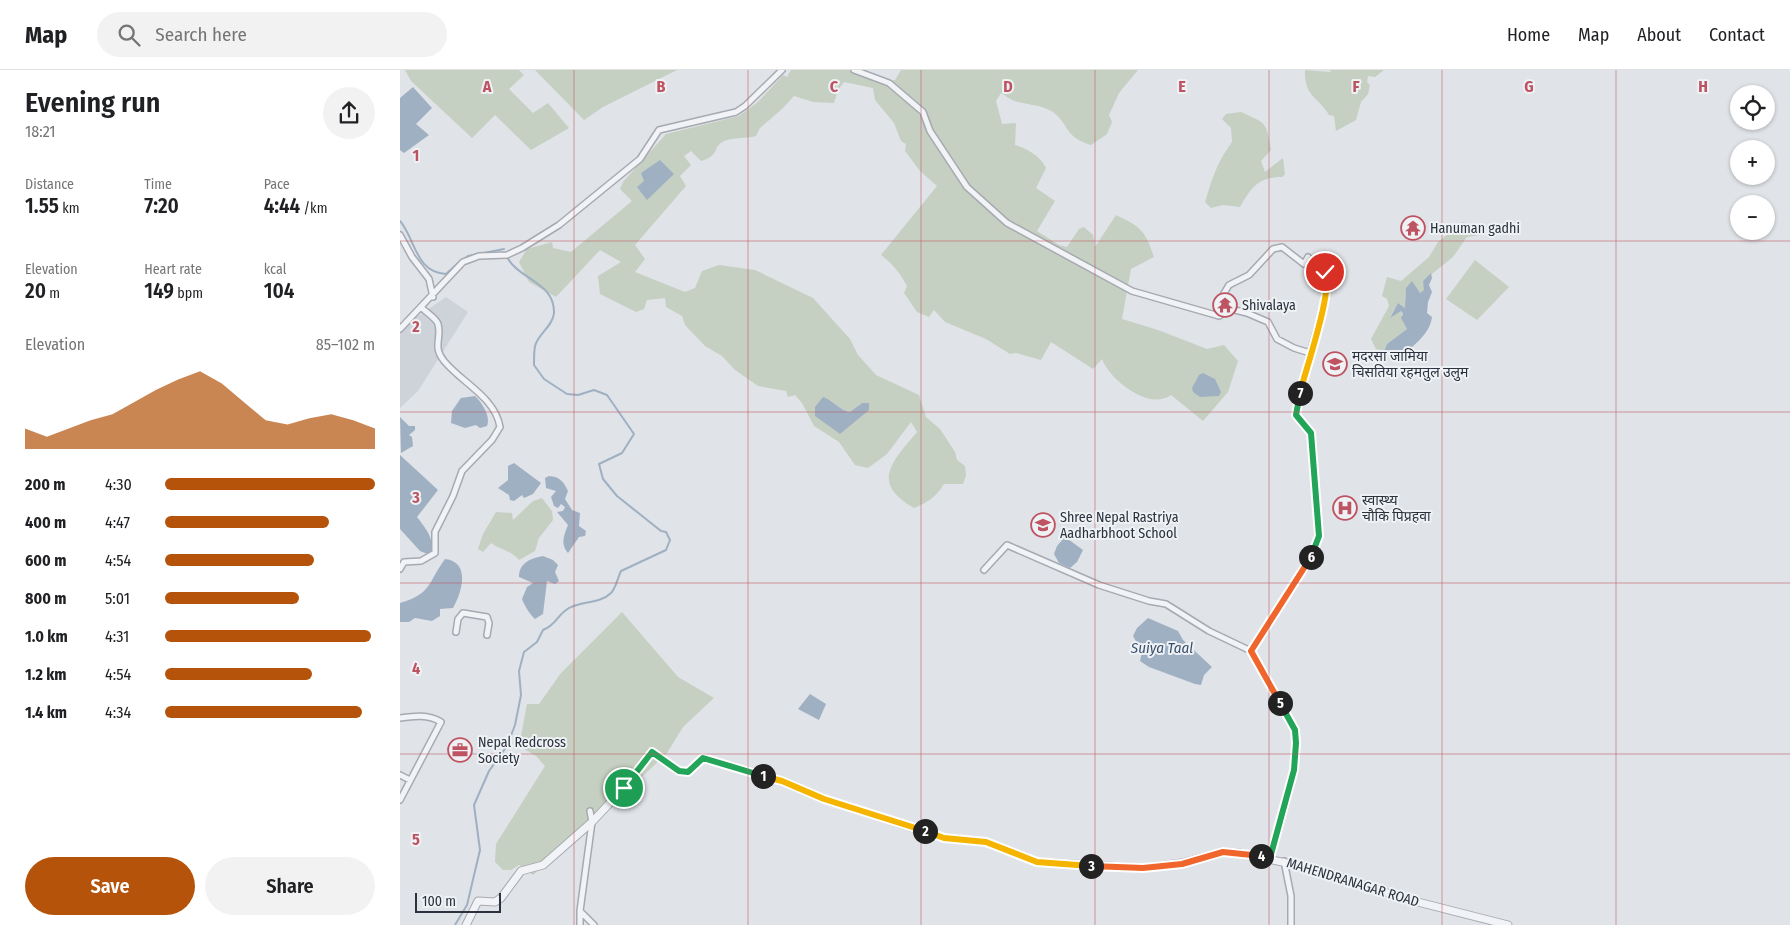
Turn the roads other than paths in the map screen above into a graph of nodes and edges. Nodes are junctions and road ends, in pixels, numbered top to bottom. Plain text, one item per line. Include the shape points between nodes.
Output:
1 (782, 70) edge
2 (854, 70) edge
3 (400, 235) edge
4 (433, 297) junction
5 (422, 308) junction
6 (1220, 316) junction
7 (400, 329) edge
8 (1310, 353) junction
9 (400, 569) edge
10 (984, 570) dead end
11 (456, 632) dead end
12 (487, 635) dead end
13 (1251, 651) junction
14 (400, 718) edge
15 (400, 775) edge
16 (410, 780) junction
17 (400, 800) edge
18 (590, 811) dead end
19 (592, 822) junction
20 (1270, 858) junction
21 (1284, 861) junction
22 (580, 911) junction
23 (466, 925) edge
24 (580, 925) edge
25 (594, 925) edge
26 (1291, 925) edge
27 (1508, 925) edge

1 - 4 street via 736,112 660,130 640,159 559,225 507,254 479,256 463,262
2 - 6 street via 889,83 923,112 930,130 967,187 1008,222 1132,291
3 - 4 street via 429,279
4 - 5 street
5 - 7 street
5 - 9 street via 438,325 437,349 445,362 492,405 500,427 462,471 435,532 435,553 421,561 404,562
6 - 8 street via 1231,309 1247,312 1268,322 1277,339
6 - 8 street via 1220,300 1229,285 1249,275 1273,249 1282,247 1304,264 1308,257 1327,276 1323,310
8 - 13 street via 1296,415 1311,433 1319,536 1314,551
10 - 13 street via 1008,545 1099,585 1166,604 1209,631
11 - 12 street via 458,619 463,613 480,614 490,623
13 - 20 street via 1295,730 1294,770
14 - 16 street via 434,717 441,722
15 - 16 street
16 - 17 street
18 - 19 street
19 - 20 street, MAHENDRANAGAR ROAD via 652,752 679,771 688,772 703,758 782,781 824,799 944,838 986,842 1037,862 1143,868 1182,864 1223,852
19 - 22 street
19 - 23 street, MAHENDRANAGAR ROAD via 543,865 521,871 502,898 496,902 478,901
20 - 21 street, MAHENDRANAGAR ROAD
21 - 26 street via 1291,896
21 - 27 street, MAHENDRANAGAR ROAD via 1406,899
22 - 24 street
22 - 25 street

